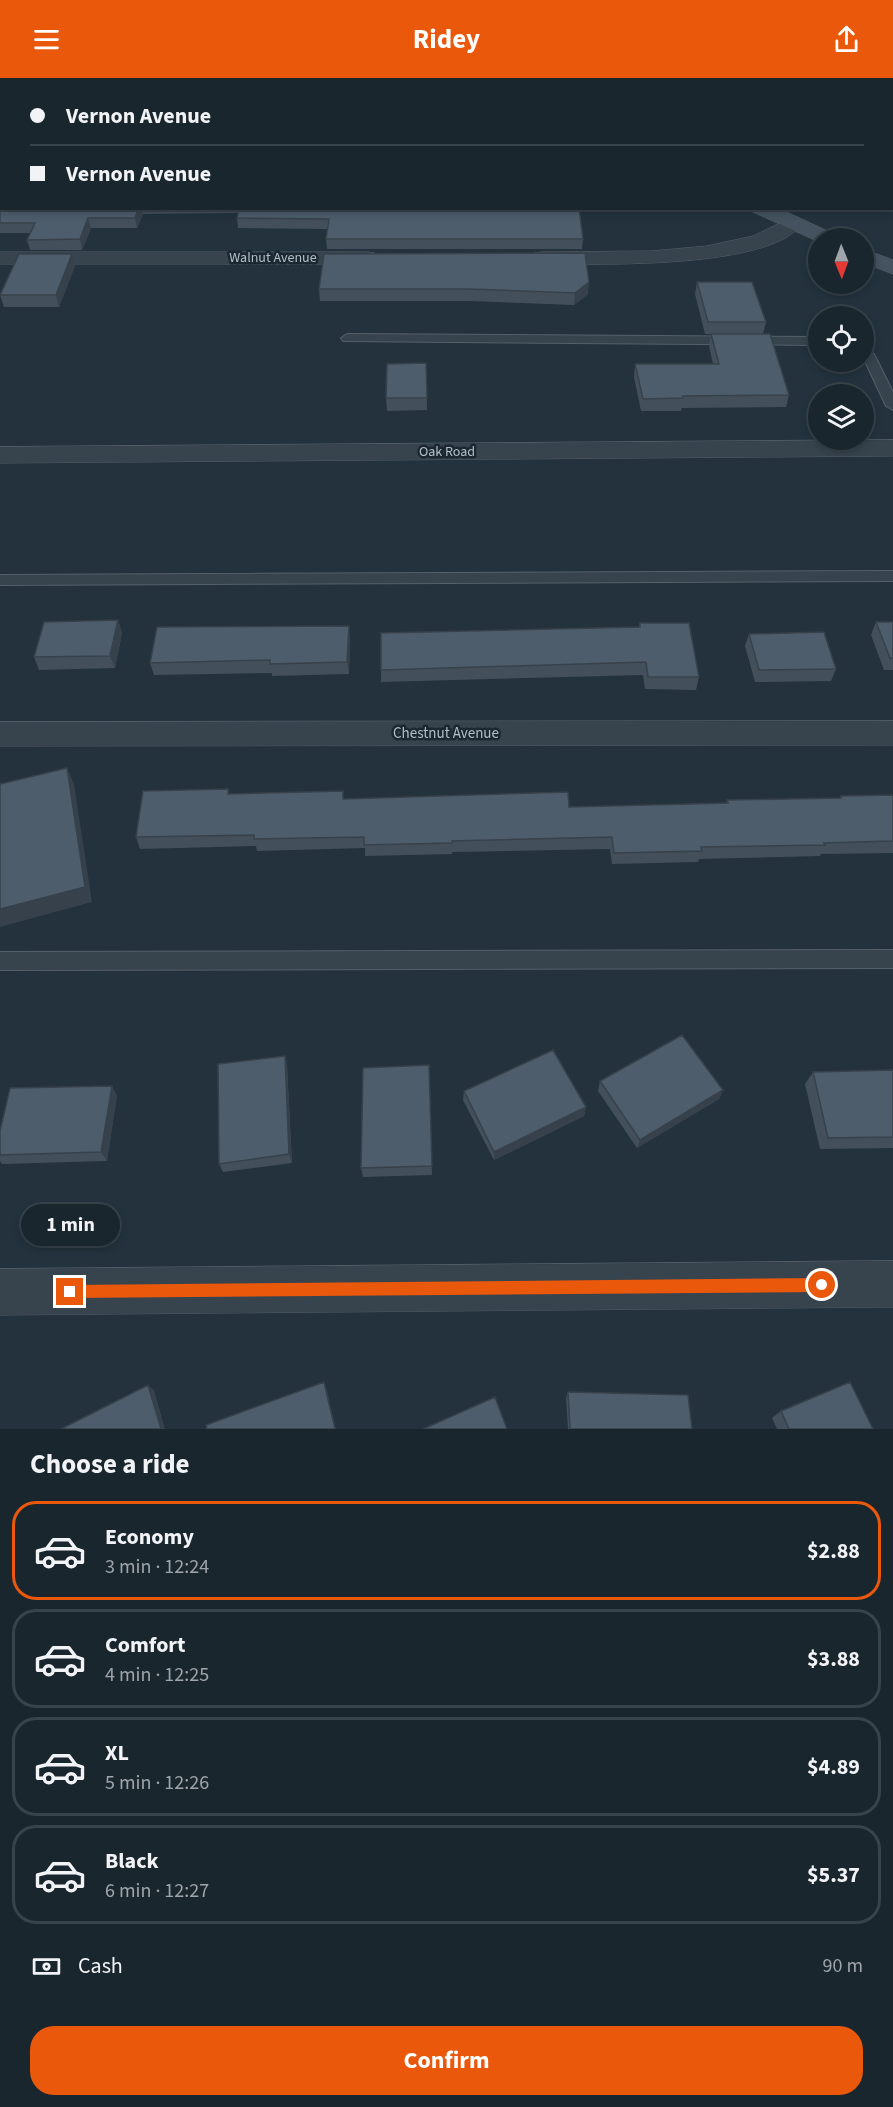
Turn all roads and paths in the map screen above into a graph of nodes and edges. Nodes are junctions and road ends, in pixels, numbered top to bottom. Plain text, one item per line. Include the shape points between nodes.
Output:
1 (764, 210) edge
2 (793, 223) junction
3 (808, 230) edge
4 (0, 258) edge
5 (383, 258) edge
6 (527, 258) edge
7 (874, 259) edge
8 (893, 268) edge
9 (347, 338) dead end
10 (808, 341) edge
11 (874, 366) edge
12 (893, 406) edge
13 (893, 448) edge
14 (0, 455) edge
15 (893, 576) edge
16 (0, 580) edge
17 (893, 733) edge
18 (0, 734) edge
19 (893, 959) edge
20 (0, 962) edge
21 (893, 1284) edge
22 (0, 1292) edge

1 - 2 main road
2 - 3 main road
2 - 6 street via 762,239 707,252 658,257
4 - 5 street, Walnut Avenue
7 - 8 main road
9 - 10 lane
11 - 12 lane
13 - 14 street, Oak Road
15 - 16 lane
17 - 18 street, Chestnut Avenue
19 - 20 lane
21 - 22 street

